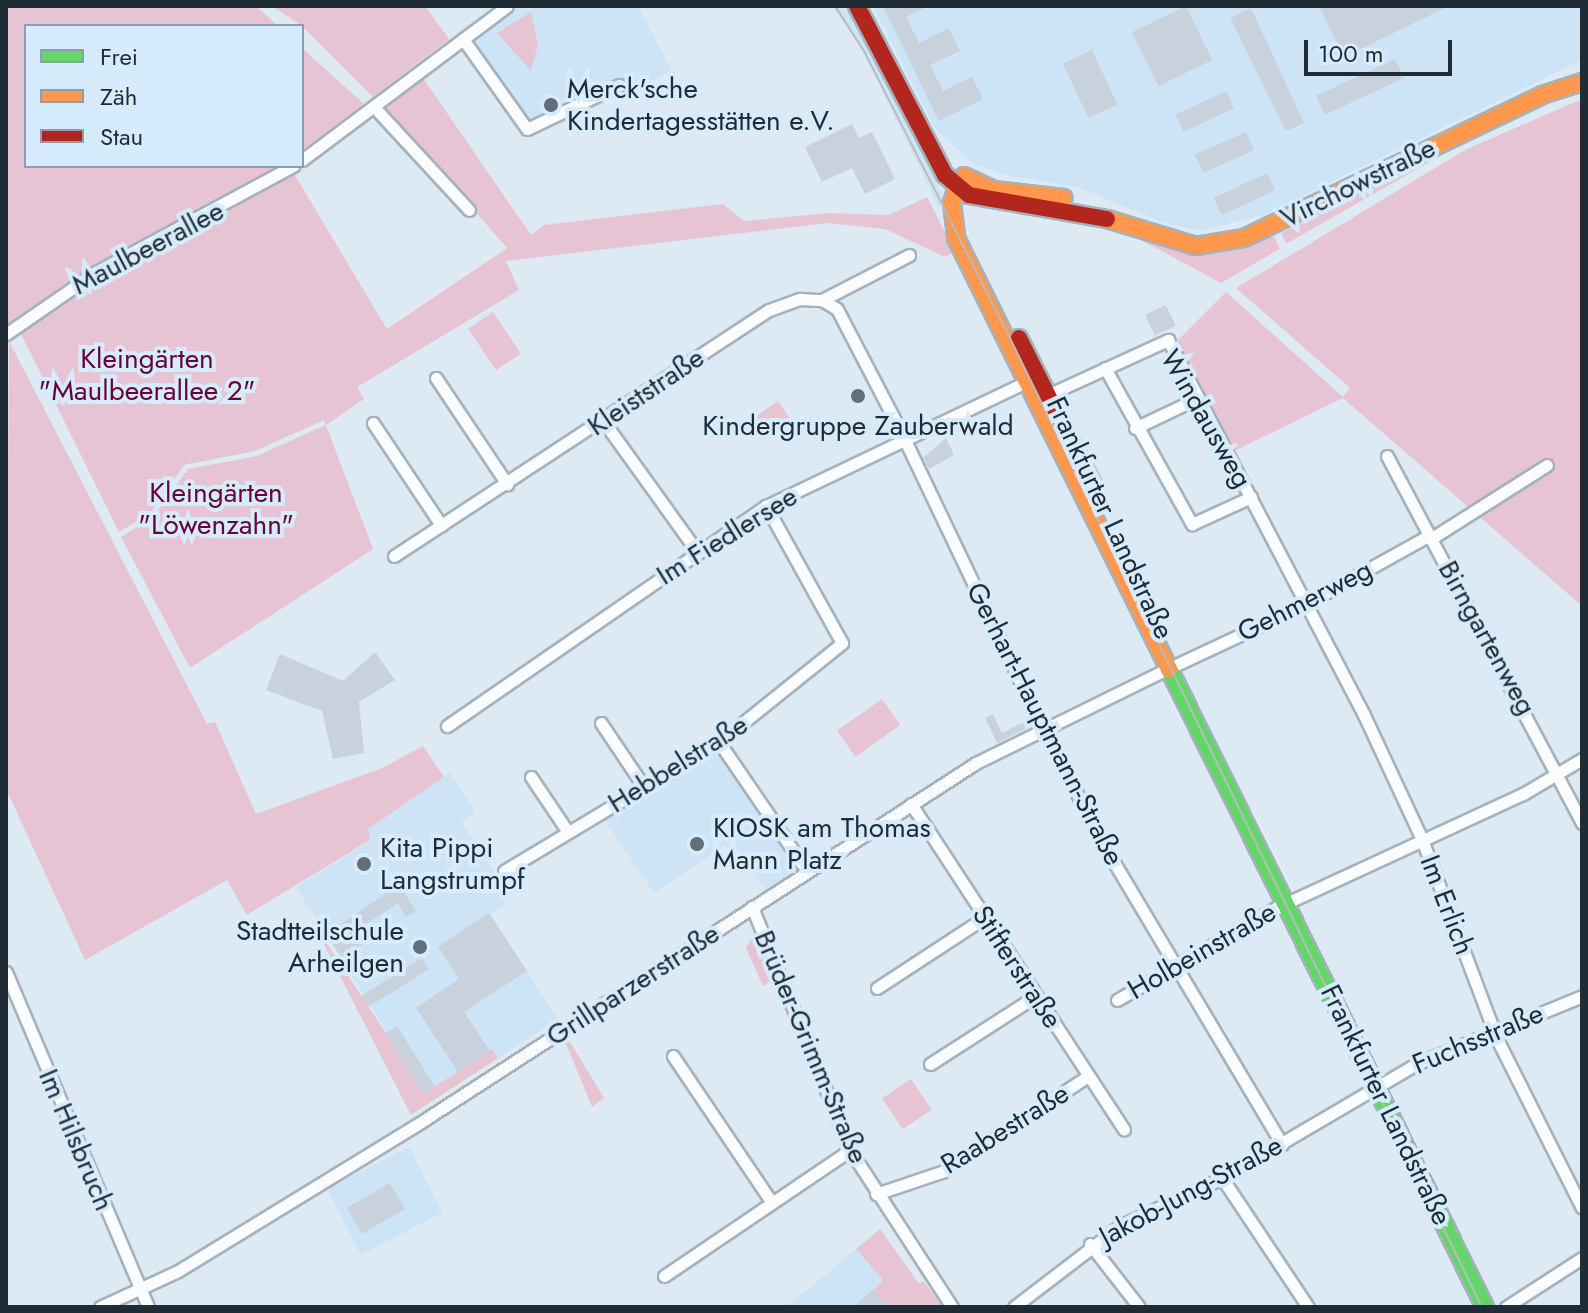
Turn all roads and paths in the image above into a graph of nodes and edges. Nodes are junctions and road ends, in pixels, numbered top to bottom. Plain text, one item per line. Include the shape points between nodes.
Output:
1 (507, 6) edge
2 (857, 6) edge
3 (463, 39) junction
4 (1582, 82) edge
5 (619, 85) dead end
6 (374, 107) junction
7 (304, 159) edge
8 (289, 168) edge
9 (965, 187) junction
10 (469, 210) dead end
11 (909, 255) dead end
12 (822, 300) junction
13 (6, 334) edge
14 (1105, 368) junction
15 (436, 378) dead end
16 (1034, 378) junction
17 (1052, 393) junction
18 (1198, 398) junction
19 (604, 422) junction
20 (373, 423) dead end
21 (1135, 428) junction
22 (903, 436) junction
23 (1387, 456) dead end
24 (1547, 465) dead end
25 (507, 484) junction
26 (1251, 497) junction
27 (766, 506) junction
28 (441, 525) junction
29 (1431, 536) junction
30 (698, 553) junction
31 (394, 556) dead end
32 (1304, 605) junction
33 (1173, 666) junction
34 (601, 723) dead end
35 (447, 726) dead end
36 (1043, 730) junction
37 (719, 742) junction
38 (1582, 759) edge
39 (1557, 774) junction
40 (531, 777) dead end
41 (644, 787) junction
42 (911, 804) junction
43 (1582, 823) edge
44 (568, 832) junction
45 (1421, 837) junction
46 (504, 871) dead end
47 (807, 871) junction
48 (1286, 902) junction
49 (752, 907) junction
50 (984, 918) junction
51 (1175, 965) junction
52 (6, 972) edge
53 (877, 988) dead end
54 (1036, 996) junction
55 (1582, 996) edge
56 (1117, 1000) dead end
57 (1494, 1028) junction
58 (673, 1056) dead end
59 (930, 1064) dead end
60 (1088, 1076) junction
61 (1377, 1087) junction
62 (1124, 1129) dead end
63 (1282, 1144) junction
64 (850, 1150) junction
65 (1222, 1178) junction
66 (876, 1194) junction
67 (772, 1203) junction
68 (1582, 1208) edge
69 (1090, 1244) junction
70 (1582, 1258) edge
71 (664, 1276) dead end
72 (139, 1290) junction
73 (100, 1307) edge
74 (148, 1307) edge
75 (952, 1307) edge
76 (1014, 1307) edge
77 (1139, 1307) edge
78 (1308, 1307) edge
79 (1485, 1307) edge
80 (1506, 1307) edge

1 - 3 street
2 - 9 street, Virchowstraße via 936,158
3 - 5 street via 527,129
3 - 6 street
4 - 9 street, Virchowstraße via 1542,95 1228,244 1178,243 1080,202
6 - 7 street
6 - 10 street
8 - 13 street, Maulbeerallee via 96,272
9 - 16 street, Frankfurter Landstraße via 951,218 956,238
11 - 12 street, Kleiststraße
12 - 19 street, Kleiststraße via 800,299 769,310
12 - 22 street, Gerhart-Hauptmann-Straße via 837,309
14 - 17 street, Windausweg
14 - 18 street, Windausweg via 1168,340
14 - 21 street
15 - 25 street via 453,393
16 - 17 street, Frankfurter Landstraße
16 - 22 street, Im Fiedlersee
16 - 33 street, Frankfurter Landstraße
17 - 33 street, Frankfurter Landstraße
18 - 21 street
18 - 26 street, Windausweg
19 - 25 street, Kleiststraße
19 - 30 street
20 - 28 street
21 - 26 street via 1144,433 1192,524
22 - 27 street, Im Fiedlersee
22 - 36 street, Gerhart-Hauptmann-Straße
23 - 29 street, Birngartenweg
24 - 29 street, Gehmerweg
25 - 28 street, Kleiststraße
26 - 32 street, Windausweg
27 - 30 street, Im Fiedlersee
27 - 37 street, Hebbelstraße via 842,643
28 - 31 street, Kleiststraße
29 - 32 street, Gehmerweg
29 - 39 street, Birngartenweg
30 - 35 street, Im Fiedlersee
32 - 33 street, Gehmerweg
32 - 45 street, Im Erlich
33 - 36 street, Grillparzerstraße
33 - 48 street, Frankfurter Landstraße
34 - 41 street
36 - 42 street, Grillparzerstraße
36 - 51 street, Gerhart-Hauptmann-Straße
37 - 41 street, Hebbelstraße
37 - 47 street
38 - 39 street, Holbeinstraße
39 - 43 street, Birngartenweg
39 - 45 street, Holbeinstraße
40 - 44 street
41 - 44 street, Hebbelstraße
42 - 47 street, Grillparzerstraße
42 - 50 street, Stifterstraße
44 - 46 street, Hebbelstraße
45 - 48 street, Holbeinstraße
45 - 57 street, Im Erlich
47 - 49 street, Grillparzerstraße
48 - 51 street, Holbeinstraße
48 - 61 street, Frankfurter Landstraße
49 - 64 street, Brüder-Grimm-Straße
49 - 72 street, Grillparzerstraße via 421,1122
50 - 53 street
50 - 54 street, Stifterstraße
51 - 56 street, Holbeinstraße
51 - 63 street, Gerhart-Hauptmann-Straße
52 - 72 street, Im Hilsbruch
54 - 59 street
54 - 60 street, Stifterstraße
55 - 57 street, Fuchsstraße
57 - 61 street, Fuchsstraße
57 - 68 street, Im Erlich
58 - 67 street
60 - 62 street, Stifterstraße
60 - 66 street, Raabestraße via 944,1171
61 - 63 street, Jakob-Jung-Straße
61 - 79 street, Frankfurter Landstraße
63 - 65 street, Jakob-Jung-Straße
64 - 66 street, Brüder-Grimm-Straße
64 - 67 street
65 - 69 street, Jakob-Jung-Straße
65 - 78 street
66 - 75 street, Brüder-Grimm-Straße
67 - 71 street
69 - 76 street, Jakob-Jung-Straße
69 - 77 street
70 - 80 street
72 - 73 street, Grillparzerstraße
72 - 74 street, Im Hilsbruch

